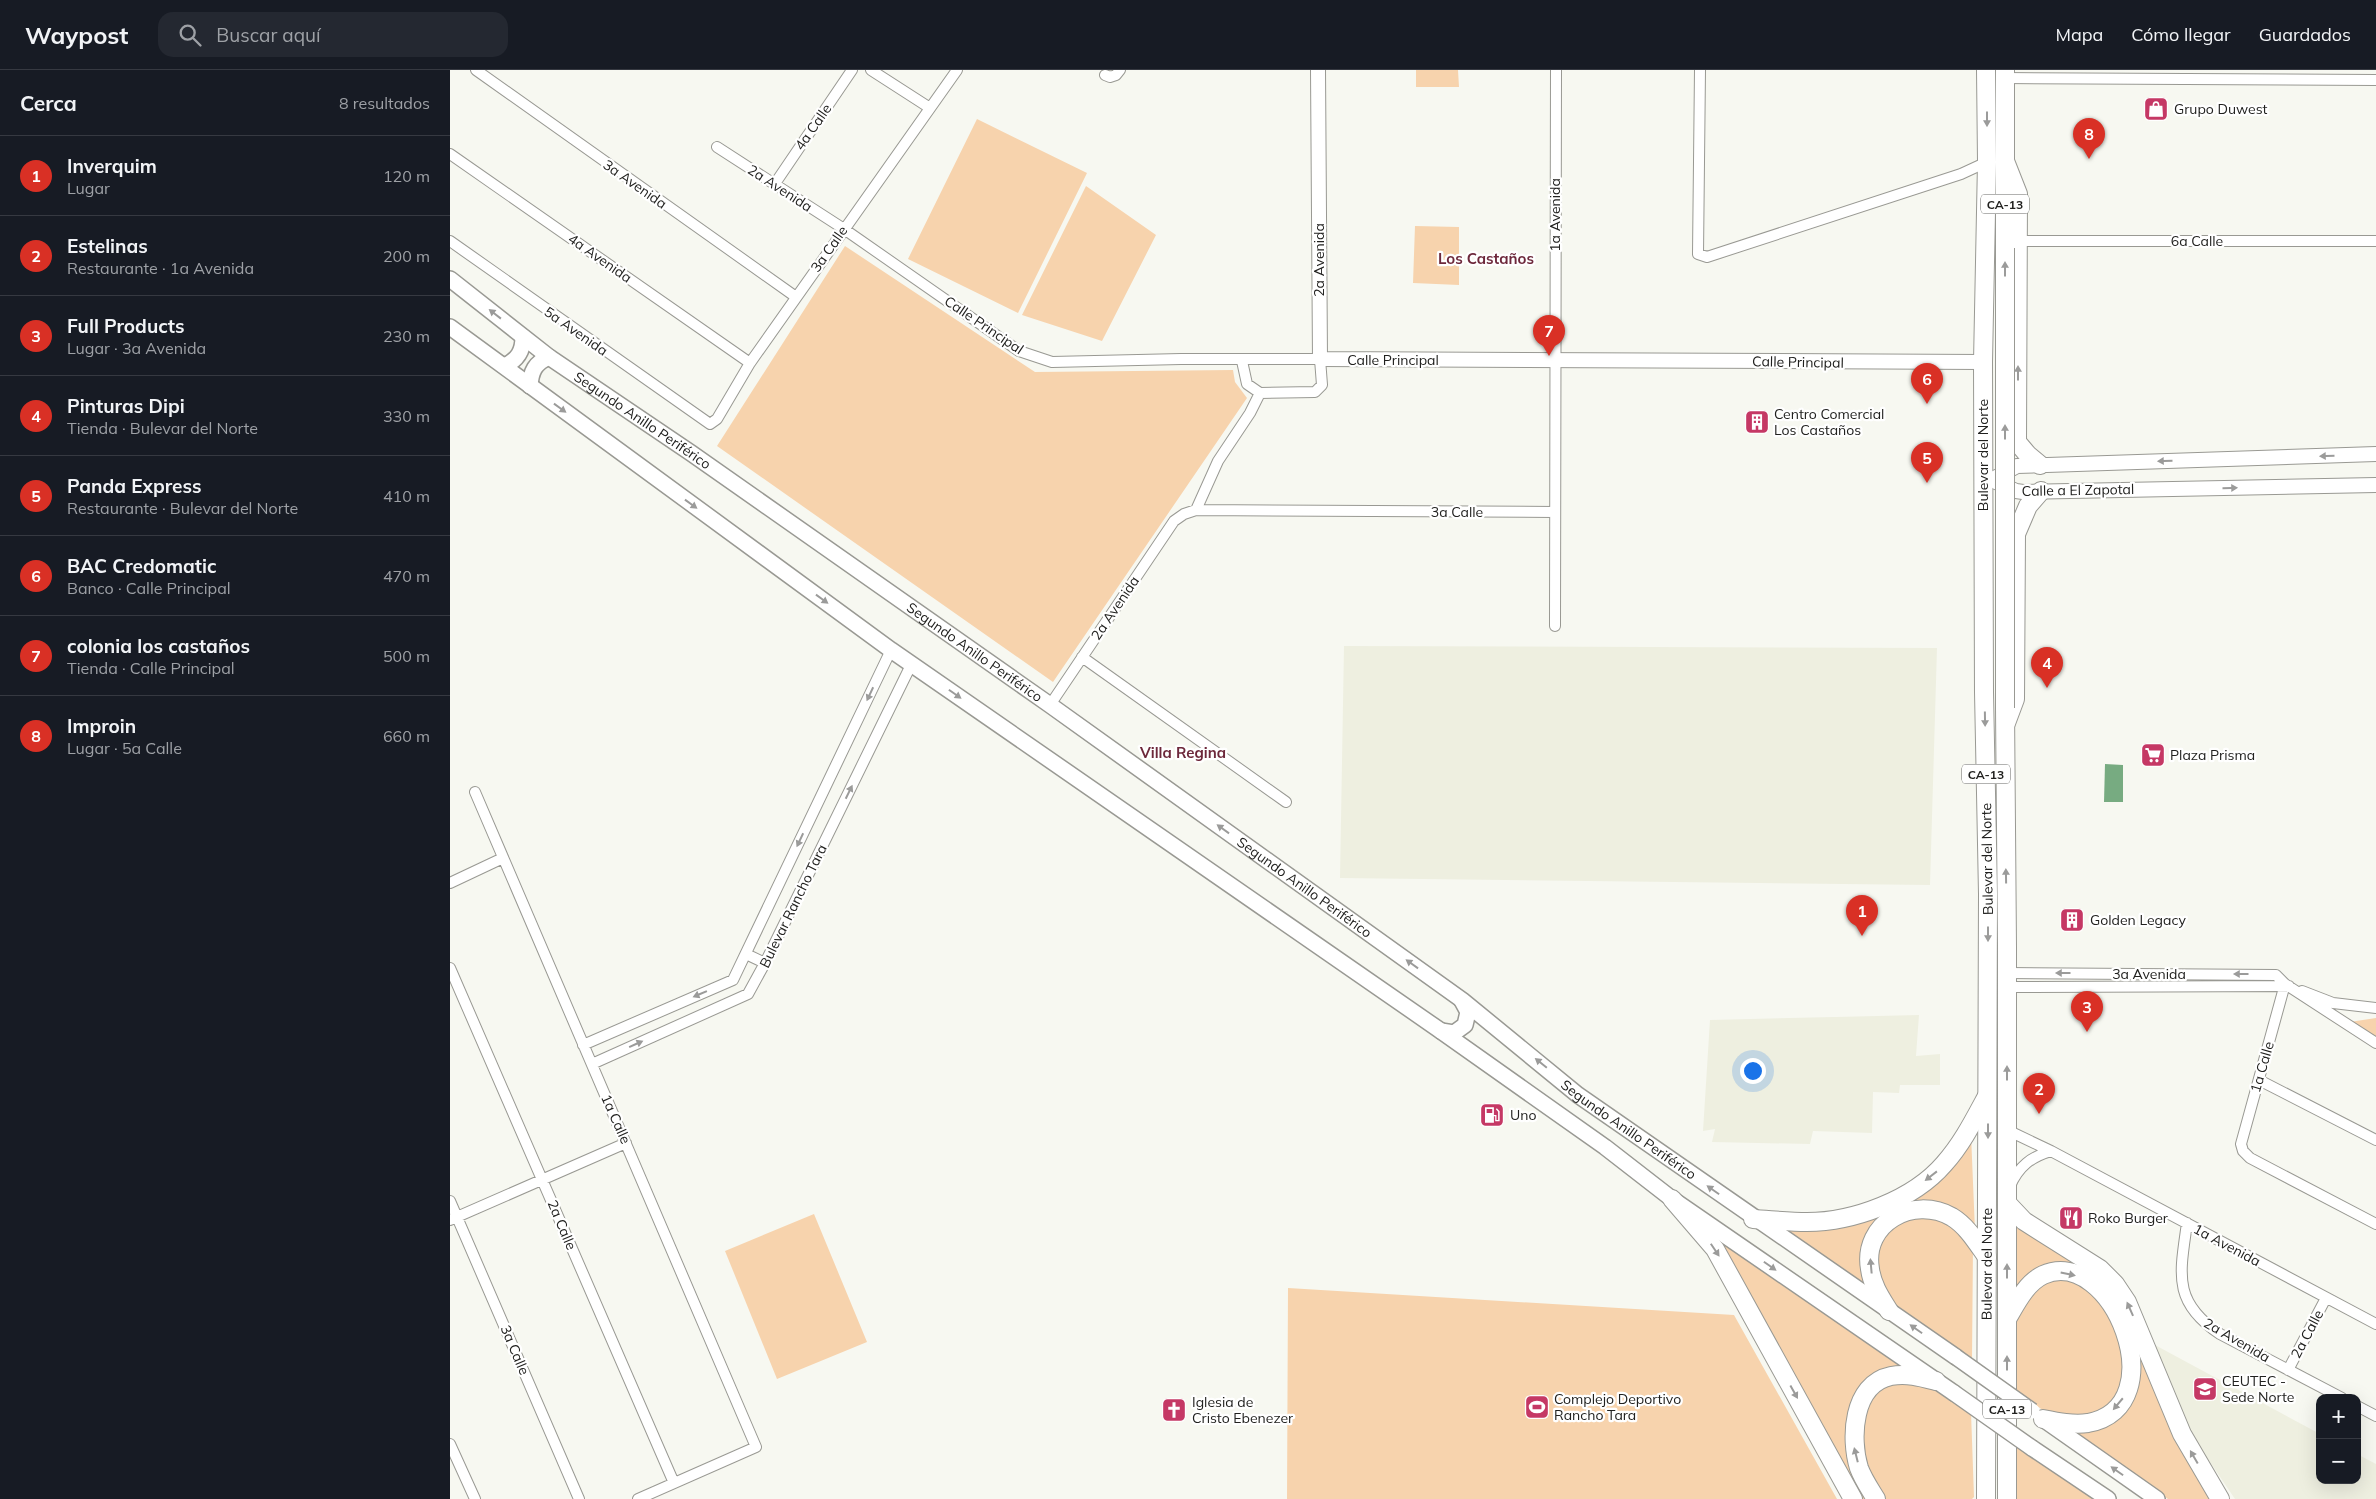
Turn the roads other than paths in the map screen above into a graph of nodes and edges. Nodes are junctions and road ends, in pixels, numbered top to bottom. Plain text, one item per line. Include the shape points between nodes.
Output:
1 (476, 70) edge
2 (852, 70) edge
3 (871, 70) edge
4 (957, 70) edge
5 (1120, 70) edge
6 (1318, 70) edge
7 (1556, 70) edge
8 (1700, 70) edge
9 (1986, 70) edge
10 (2005, 74) edge
11 (1105, 75) dead end
12 (2260, 75) edge
13 (2376, 80) edge
14 (930, 108) junction
15 (717, 147) dead end
16 (450, 154) edge
17 (1987, 162) junction
18 (774, 184) junction
19 (1986, 225) junction
20 (844, 229) junction
21 (450, 240) edge
22 (2376, 241) edge
23 (2011, 244) junction
24 (450, 280) edge
25 (796, 297) junction
26 (450, 327) edge
27 (523, 336) junction
28 (549, 357) junction
29 (1554, 359) junction
30 (1320, 360) junction
31 (1242, 361) junction
32 (1983, 362) junction
33 (750, 363) junction
34 (504, 366) junction
35 (530, 386) junction
36 (1260, 393) junction
37 (703, 420) joint
38 (2017, 442) junction
39 (1992, 453) junction
40 (2376, 454) edge
41 (2040, 465) junction
42 (1991, 480) junction
43 (2376, 485) edge
44 (2041, 491) junction
45 (1196, 510) junction
46 (1990, 510) junction
47 (1554, 512) junction
48 (1184, 514) joint
49 (2021, 518) junction
50 (1554, 626) dead end
51 (891, 650) junction
52 (1082, 657) junction
53 (912, 664) junction
54 (1985, 682) junction
55 (1050, 705) junction
56 (2005, 726) junction
57 (475, 792) dead end
58 (1286, 802) dead end
59 (503, 858) junction
60 (450, 883) edge
61 (746, 954) junction
62 (765, 963) junction
63 (450, 968) edge
64 (2007, 980) junction
65 (2285, 984) junction
66 (1462, 1000) junction
67 (2376, 1008) edge
68 (1441, 1031) junction
69 (2376, 1043) edge
70 (583, 1045) junction
71 (592, 1064) junction
72 (2259, 1080) junction
73 (1988, 1094) junction
74 (2007, 1130) junction
75 (2376, 1140) edge
76 (626, 1143) junction
77 (2051, 1151) junction
78 (542, 1180) junction
79 (2007, 1198) junction
80 (1672, 1199) junction
81 (450, 1201) edge
82 (1753, 1218) junction
83 (454, 1219) edge
84 (2186, 1223) junction
85 (2376, 1224) edge
86 (1987, 1257) junction
87 (2326, 1298) junction
88 (1889, 1310) junction
89 (2007, 1320) junction
90 (2376, 1324) edge
91 (2288, 1370) junction
92 (1936, 1381) junction
93 (2334, 1394) edge
94 (2361, 1408) edge
95 (2037, 1415) junction
96 (2376, 1416) edge
97 (450, 1444) edge
98 (1986, 1478) junction
99 (674, 1483) junction
100 (474, 1499) edge
101 (579, 1499) edge
102 (638, 1499) edge
103 (1853, 1499) edge
104 (1876, 1499) edge
105 (1973, 1499) edge
106 (1986, 1499) edge
107 (2007, 1499) edge
108 (2108, 1499) edge
109 (2156, 1499) edge
110 (2220, 1499) edge

1 - 25 street, 3a Avenida
2 - 18 street, 4a Calle
3 - 14 street
4 - 14 street, 3a Calle
5 - 11 street via 1110,77
6 - 30 street, 2a Avenida
7 - 29 street, 1a Avenida
8 - 17 street via 1700,256 1951,177
9 -> 17 highway, Bulevar del Norte / CA-13
10 - 12 street
10 - 23 highway, Bulevar del Norte / CA-13 via 2005,160
12 - 13 street
14 - 20 street, 3a Calle
15 - 18 street, 2a Avenida
16 - 33 street, 4a Avenida
17 - 19 highway, Bulevar del Norte / CA-13
18 - 20 street, 2a Avenida
19 - 32 highway, Bulevar del Norte / CA-13
19 - 39 highway via 1990,235
20 - 25 street, 3a Calle
20 - 31 street, Calle Principal via 1019,351 1039,359 1052,362
21 - 37 street, 5a Avenida
22 - 23 street, 6a Calle
38 -> 23 highway
56 -> 23 highway, Bulevar del Norte / CA-13, bridge
27 -> 24 main road, Segundo Anillo Periférico
25 - 33 street, 3a Calle
26 - 34 main road
27 - 28 main road, Segundo Anillo Periférico
27 - 34 main road via 520,355
28 - 35 main road via 534,368
28 - 55 main road, Segundo Anillo Periférico
29 - 30 street, Calle Principal
29 - 32 street, Calle Principal
29 - 47 street, 1a Avenida
30 - 31 street, Calle Principal
30 - 36 street, 2a Avenida via 1322,385 1315,392
31 - 36 street via 1247,384
32 - 54 highway, Bulevar del Norte / CA-13
33 - 37 street, 3a Calle via 717,419 710,424
34 - 35 main road
35 -> 51 main road
36 - 45 street via 1218,461
38 - 39 highway via 2011,458 2001,460
38 - 41 highway
39 - 42 highway
40 -> 41 street, Calle a El Zapotal
41 - 42 street, Calle a El Zapotal via 2018,466
42 - 44 street, Calle a El Zapotal via 2016,491
42 - 46 highway
44 -> 43 street, Calle a El Zapotal
44 - 49 highway
45 - 47 street, 3a Calle
45 - 48 street, 3a Calle
46 - 49 highway via 2000,500 2010,500
46 - 54 highway via 1988,675
47 - 50 street, 1a Avenida
48 - 52 street, 2a Avenida via 1174,521
49 - 56 highway via 2016,534 2015,699
51 - 53 main road
51 -> 61 street, Bulevar Rancho Tara
52 - 55 street, 2a Avenida
52 - 58 street
62 -> 53 street, Bulevar Rancho Tara
53 -> 68 main road
54 -> 73 highway, Bulevar del Norte / CA-13
66 -> 55 main road, Segundo Anillo Periférico
64 -> 56 highway, Bulevar del Norte / CA-13
57 - 59 street, 1a Calle
59 - 60 street
59 - 70 street, 1a Calle
61 - 62 street
61 -> 70 street, Bulevar Rancho Tara via 733,980
71 -> 62 street, Bulevar Rancho Tara via 748,994
63 - 78 street, 2a Calle
64 - 65 street, 3a Avenida
74 -> 64 highway, Bulevar del Norte / CA-13
65 - 67 street via 2334,1003
65 - 69 street
65 - 72 street, 1a Calle
66 - 68 main road via 1468,1012 1465,1025 1454,1033
82 -> 66 main road, Segundo Anillo Periférico via 1578,1095
68 - 80 main road via 1605,1147
70 - 71 street, 1a Calle
71 - 76 street, 1a Calle
72 - 75 street
72 - 85 street, 1a Calle via 2241,1144 2243,1150 2250,1158
73 -> 82 highway via 1964,1138 1944,1165 1880,1208 1845,1218 1808,1222
73 -> 86 highway, Bulevar del Norte / CA-13
74 - 77 street, 1a Avenida
74 - 79 highway, Bulevar del Norte / CA-13
76 - 78 street
76 - 99 street, 1a Calle via 756,1446
77 - 79 street via 2036,1155 2023,1164
77 - 84 street, 1a Avenida
78 - 83 street
78 - 99 street, 2a Calle
89 -> 79 highway, Bulevar del Norte / CA-13
110 -> 79 highway via 2182,1434 2127,1302 2115,1284 2100,1270 2024,1221
80 -> 92 main road
80 -> 103 highway via 1715,1249
81 - 83 street, 3a Calle
82 - 88 main road, Segundo Anillo Periférico
83 - 101 street, 3a Calle
84 - 87 street, 1a Avenida
84 - 91 street, 2a Avenida via 2182,1292 2189,1307 2220,1334
88 -> 86 highway via 1877,1291 1870,1269 1870,1250 1880,1230 1893,1216 1915,1209 1935,1210 1965,1228
86 - 98 highway, Bulevar del Norte / CA-13
87 - 90 street, 1a Avenida
87 - 91 street, 2a Calle
95 -> 88 main road, Segundo Anillo Periférico, bridge
89 -> 95 highway via 2025,1290 2042,1276 2062,1272 2082,1277 2102,1292 2119,1315 2127,1335 2132,1359 2131,1379 2115,1409 2101,1419 2087,1423 2069,1424
107 -> 89 highway, Bulevar del Norte / CA-13
91 - 93 street, 2a Avenida
104 -> 92 highway via 1860,1470 1853,1444 1854,1422 1861,1402 1872,1387 1888,1376 1908,1374
92 - 108 main road, bridge
94 - 96 street
109 -> 95 main road, Segundo Anillo Periférico
97 - 100 street
98 - 105 highway
98 - 106 highway, Bulevar del Norte / CA-13
99 - 102 street

